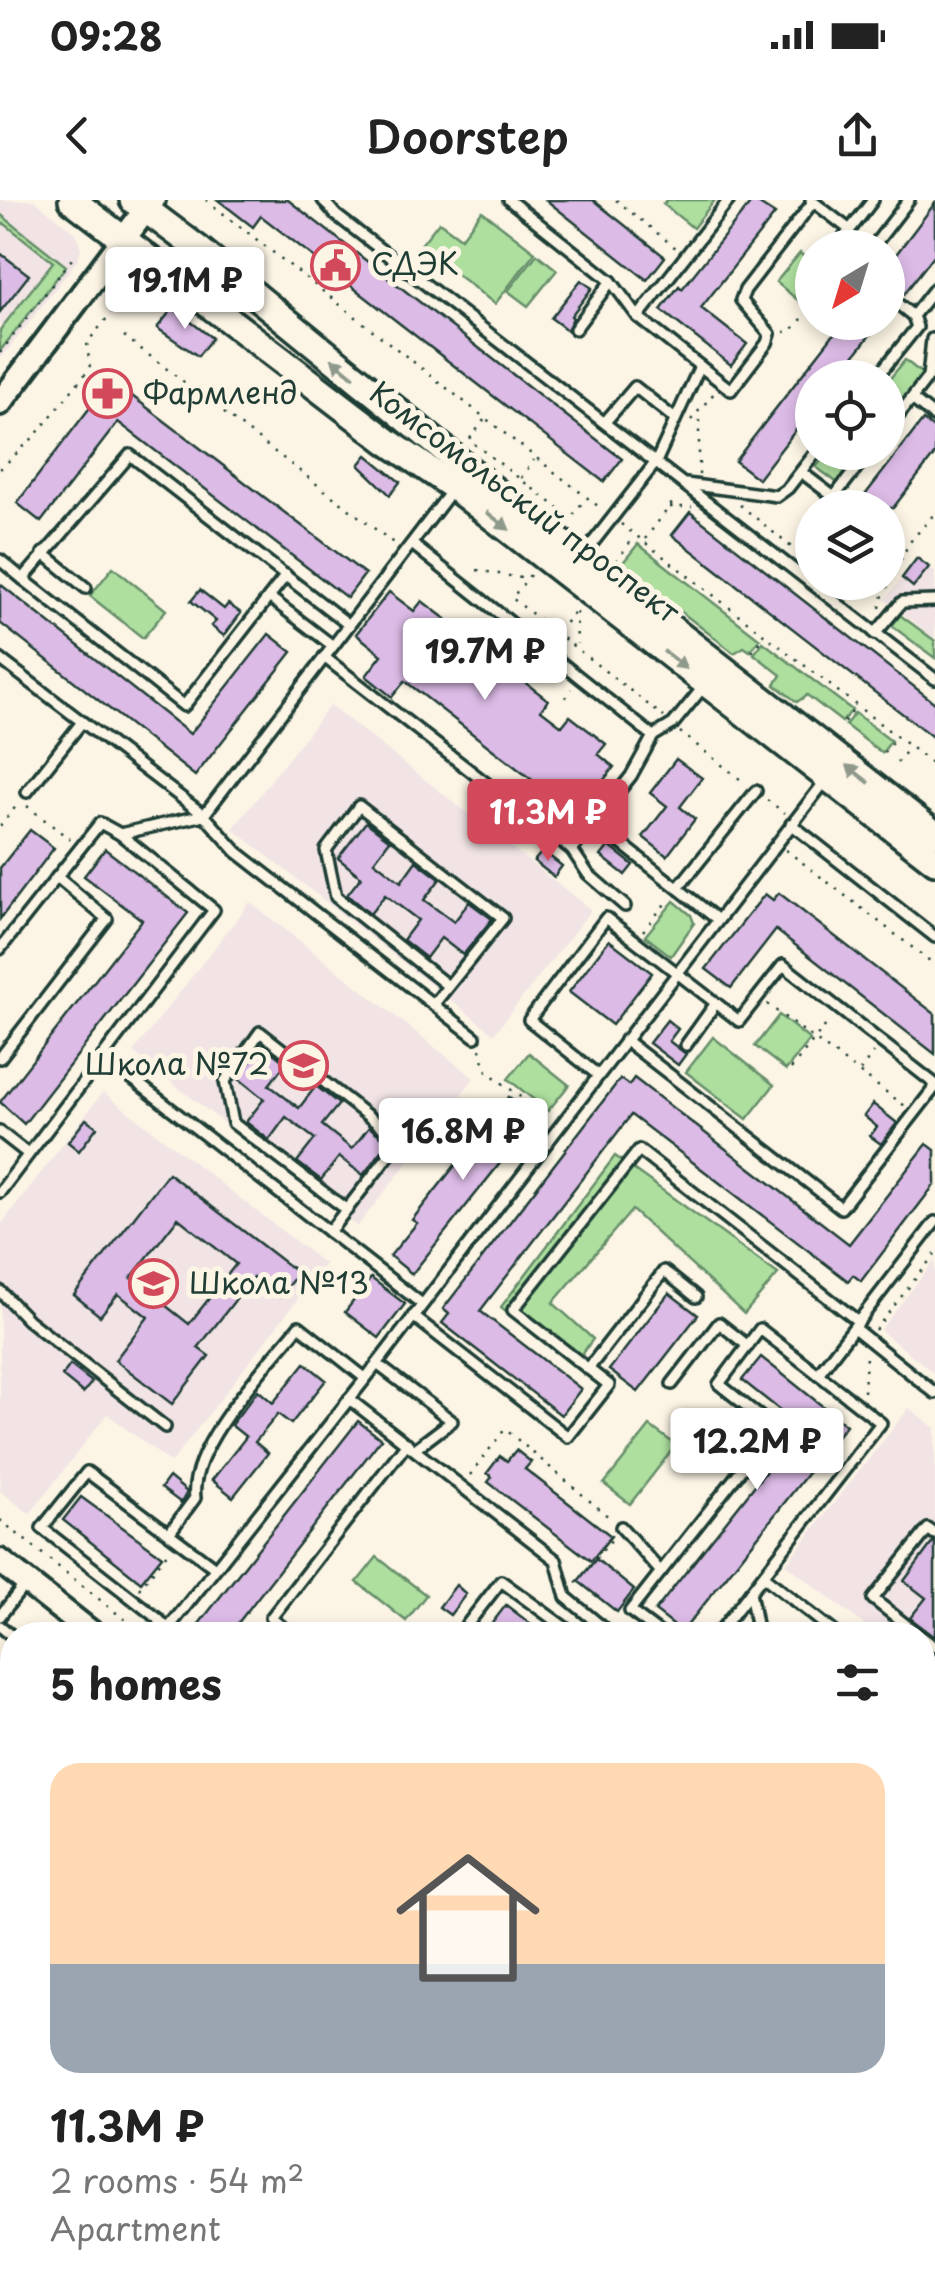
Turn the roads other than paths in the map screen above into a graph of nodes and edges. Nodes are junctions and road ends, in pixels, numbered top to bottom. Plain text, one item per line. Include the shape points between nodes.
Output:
1 (72, 200) edge
2 (323, 200) edge
3 (509, 200) edge
4 (729, 200) edge
5 (873, 200) edge
6 (910, 200) edge
7 (812, 201) edge
8 (145, 203) edge
9 (850, 230) joint
10 (886, 230) edge
11 (124, 241) junction
12 (611, 281) junction
13 (935, 288) edge
14 (905, 310) edge
15 (913, 316) junction
16 (638, 317) junction
17 (917, 328) junction
18 (575, 329) dead end
19 (933, 340) edge
20 (891, 360) edge
21 (700, 366) junction
22 (912, 399) junction
23 (0, 404) edge
24 (905, 408) edge
25 (935, 417) edge
26 (358, 418) junction
27 (676, 419) junction
28 (605, 422) junction
29 (414, 426) junction
30 (656, 462) junction
31 (855, 470) edge
32 (801, 472) joint
33 (685, 484) junction
34 (454, 487) junction
35 (408, 548) junction
36 (43, 553) junction
37 (0, 560) edge
38 (574, 566) junction
39 (286, 575) junction
40 (23, 580) junction
41 (86, 588) dead end
42 (269, 598) junction
43 (935, 601) edge
44 (615, 612) junction
45 (658, 617) junction
46 (350, 625) junction
47 (876, 634) junction
48 (333, 646) junction
49 (0, 658) edge
50 (324, 658) junction
51 (935, 679) edge
52 (706, 683) junction
53 (82, 722) junction
54 (653, 736) junction
55 (828, 778) junction
56 (756, 791) road end
57 (27, 792) dead end
58 (204, 815) junction
59 (594, 822) junction
60 (792, 822) junction
61 (120, 834) junction
62 (935, 834) edge
63 (902, 835) junction
64 (935, 844) edge
65 (572, 850) junction
66 (935, 861) edge
67 (56, 877) junction
68 (678, 888) junction
69 (625, 906) dead end
70 (718, 920) junction
71 (935, 937) edge
72 (0, 948) edge
73 (677, 972) junction
74 (448, 986) junction
75 (716, 1003) junction
76 (434, 1004) junction
77 (476, 1036) road end
78 (625, 1040) junction
79 (686, 1045) dead end
80 (102, 1056) junction
81 (0, 1058) edge
82 (598, 1075) junction
83 (935, 1086) edge
84 (924, 1101) junction
85 (935, 1110) edge
86 (0, 1132) edge
87 (28, 1154) junction
88 (0, 1191) edge
89 (347, 1210) junction
90 (935, 1222) edge
91 (330, 1232) junction
92 (0, 1291) edge
93 (696, 1297) dead end
94 (422, 1304) junction
95 (413, 1316) junction
96 (856, 1325) junction
97 (748, 1346) junction
98 (377, 1364) junction
99 (588, 1369) junction
100 (818, 1374) junction
101 (365, 1378) junction
102 (672, 1384) dead end
103 (935, 1393) edge
104 (349, 1398) junction
105 (165, 1427) dead end
106 (411, 1446) junction
107 (621, 1527) road end
108 (935, 1534) edge
109 (174, 1536) junction
110 (0, 1561) edge
111 (215, 1568) junction
112 (661, 1572) junction
113 (762, 1576) junction
114 (27, 1582) junction
115 (750, 1592) junction
116 (0, 1616) edge
117 (78, 1622) edge
118 (157, 1622) edge
119 (176, 1622) edge
120 (276, 1622) edge
121 (469, 1622) edge
122 (557, 1622) edge
123 (597, 1622) edge
124 (645, 1622) edge
125 (727, 1622) edge
126 (756, 1622) edge
127 (821, 1622) edge
128 (903, 1622) edge

1 - 11 main road, Комсомольский проспект
2 - 28 lane
3 - 12 lane
4 - 16 lane
5 - 9 lane
6 - 10 lane
7 - 9 lane
7 - 21 lane via 744,290 741,300 770,334 767,343 732,390
8 - 11 street
29 -> 8 main road, Комсомольский проспект
11 - 23 street
11 - 26 main road, Комсомольский проспект
12 - 16 lane
12 - 18 lane
13 - 15 lane
14 - 15 lane
15 - 17 lane
16 - 21 lane
17 - 19 lane
17 - 20 lane
19 - 22 lane via 928,377
21 - 27 lane
22 - 24 lane
22 - 25 lane
26 - 29 main road via 408,441
26 - 34 main road, Комсомольский проспект
27 - 28 lane via 635,387
27 - 30 lane
28 - 30 lane
29 - 38 main road, Комсомольский проспект
30 - 33 lane
30 - 38 lane
31 - 32 lane via 834,498
32 - 33 lane via 777,496
33 - 47 lane
34 - 35 lane
34 -> 38 main road, Комсомольский проспект
35 - 46 lane
35 - 54 lane
36 - 39 lane via 130,455
36 - 40 lane
36 - 41 lane
37 - 40 lane
38 - 44 main road, Комсомольский проспект
38 - 45 main road, Комсомольский проспект
39 - 42 lane
39 - 46 lane
40 - 42 lane via 184,706
42 - 48 lane
43 - 47 lane via 902,602
44 - 45 main road via 609,602 617,596
44 -> 52 main road, Комсомольский проспект
62 -> 45 main road, Комсомольский проспект
46 - 48 lane
47 - 51 lane
48 - 50 lane
49 - 53 lane
50 - 58 lane
50 - 65 lane
52 - 54 lane via 673,724
52 - 55 main road, Комсомольский проспект
53 - 57 lane
53 - 58 lane
54 - 59 lane
55 - 60 lane
55 - 63 main road, Комсомольский проспект
56 - 68 lane
58 - 61 lane
58 - 76 lane via 237,852
59 - 65 lane
59 - 68 lane
60 - 70 lane
60 - 71 lane
61 - 67 lane via 100,822
61 - 80 lane via 214,910
63 - 64 main road via 898,827 904,822
63 - 66 main road, Комсомольский проспект
65 - 69 lane
67 - 72 lane
67 - 81 lane via 107,918
68 - 70 lane
70 - 73 lane
73 - 75 lane
73 - 78 lane
73 - 82 lane via 606,918 529,1020
74 - 74 lane via 503,918 358,806 326,850 336,897
74 - 76 lane
75 - 79 lane
75 - 83 lane via 740,1021 783,965
76 - 77 lane
78 - 82 lane
78 - 84 lane via 841,1208
80 - 87 lane
80 - 91 lane
82 - 94 lane
83 - 84 lane
84 - 85 lane
86 - 87 lane
87 - 88 lane
89 - 89 lane via 400,1141 260,1032 225,1081 233,1122
89 - 91 lane
90 - 96 lane
91 - 94 lane
92 - 105 lane
93 - 99 lane via 664,1271
94 - 95 lane
95 - 98 lane
95 - 99 lane via 568,1437 609,1385
96 - 99 lane via 639,1150 513,1310
96 - 100 lane
96 - 103 lane
97 - 100 lane via 760,1329
97 - 102 lane via 719,1324
97 - 112 lane via 719,1384 774,1428
98 - 101 lane
98 - 106 lane via 452,1421
100 - 113 lane via 881,1424
101 - 104 lane
101 - 109 lane via 299,1326 220,1425
104 - 106 lane
104 - 111 lane
106 - 120 lane via 271,1618
106 - 123 lane via 556,1560 566,1594
107 - 112 lane
108 - 128 lane via 928,1529 873,1599
109 - 111 lane
109 - 118 lane via 87,1472 42,1528
110 - 114 street
111 - 119 lane
112 - 124 lane via 630,1611
113 - 115 lane
113 - 127 lane
114 - 116 lane
114 - 117 street
115 - 125 lane
115 - 126 lane
121 - 122 lane via 501,1581

